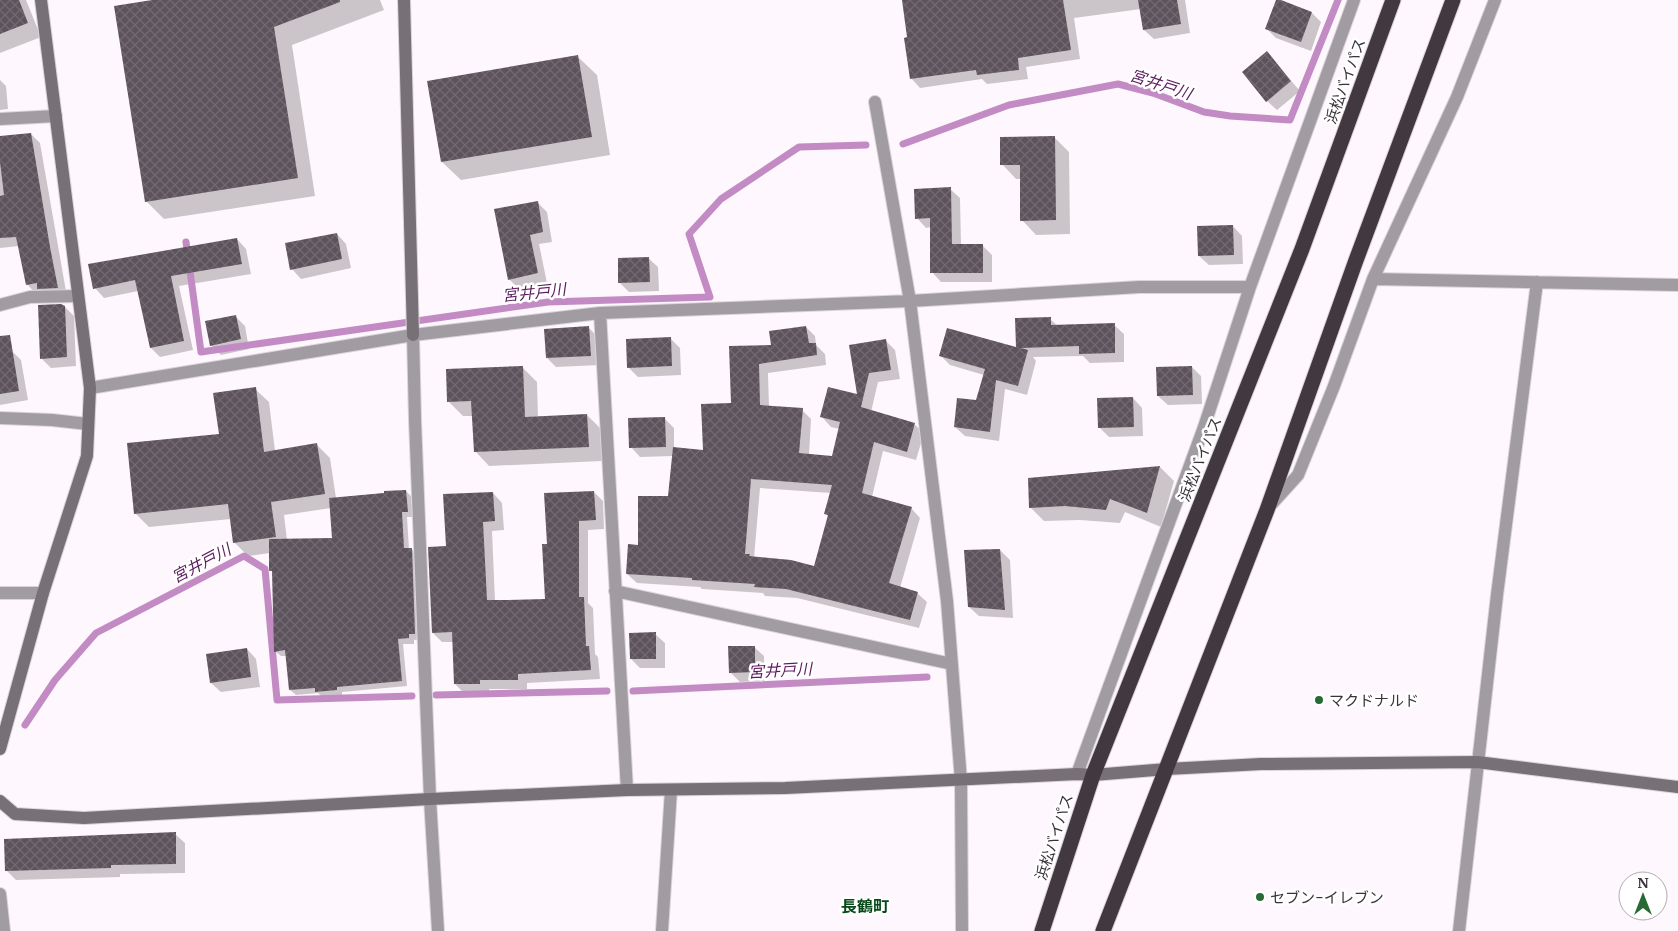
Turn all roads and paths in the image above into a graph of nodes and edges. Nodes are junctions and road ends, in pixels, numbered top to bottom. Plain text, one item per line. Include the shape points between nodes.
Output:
1 (40, 0) edge
2 (404, 0) edge
3 (1354, 0) edge
4 (1394, 0) edge
5 (1453, 0) edge
6 (1495, 0) edge
7 (875, 102) dead end
8 (56, 116) junction
9 (0, 120) edge
10 (1373, 279) junction
11 (1537, 282) junction
12 (1678, 285) edge
13 (1250, 287) junction
14 (78, 296) junction
15 (910, 301) junction
16 (0, 305) edge
17 (600, 313) junction
18 (413, 333) junction
19 (90, 388) junction
20 (0, 418) edge
21 (88, 424) junction
22 (1267, 510) junction
23 (615, 591) junction
24 (0, 593) edge
25 (44, 593) junction
26 (952, 664) junction
27 (0, 749) edge
28 (1477, 762) junction
29 (1166, 769) junction
30 (1077, 774) junction
31 (1093, 775) junction
32 (962, 781) junction
33 (1678, 787) edge
34 (628, 790) junction
35 (671, 790) junction
36 (430, 799) junction
37 (0, 801) edge
38 (0, 894) edge
39 (4, 931) edge
40 (438, 931) edge
41 (662, 931) edge
42 (962, 931) edge
43 (1042, 931) edge
44 (1103, 931) edge
45 (1459, 931) edge

1 - 8 street
2 - 18 street
3 - 13 street
4 - 31 highway, 浜松バイパス via 1302,249
5 - 22 highway
6 - 10 street via 1457,97
7 - 15 street
8 - 9 street
8 - 14 street
10 - 11 street
10 - 22 street via 1298,475
11 - 12 street
11 - 28 street
13 - 15 street via 1139,287
13 - 30 street via 1204,427
14 - 16 street via 30,297
14 - 19 street
15 - 17 street
15 - 26 street
17 - 18 street
17 - 23 street
18 - 19 street
18 - 36 street
19 - 21 street
20 - 21 street
21 - 25 street via 86,456
22 - 29 highway
23 - 26 street
23 - 34 street
24 - 25 street
25 - 27 street
26 - 32 street
28 - 29 street via 1261,764
28 - 33 street
28 - 45 street
29 - 31 street
29 - 44 highway
30 - 31 street
30 - 32 street
31 - 43 highway, 浜松バイパス
32 - 35 street
32 - 42 street
34 - 35 street
34 - 36 street
35 - 41 street
36 - 37 street via 84,818 15,814
36 - 40 street
38 - 39 street

